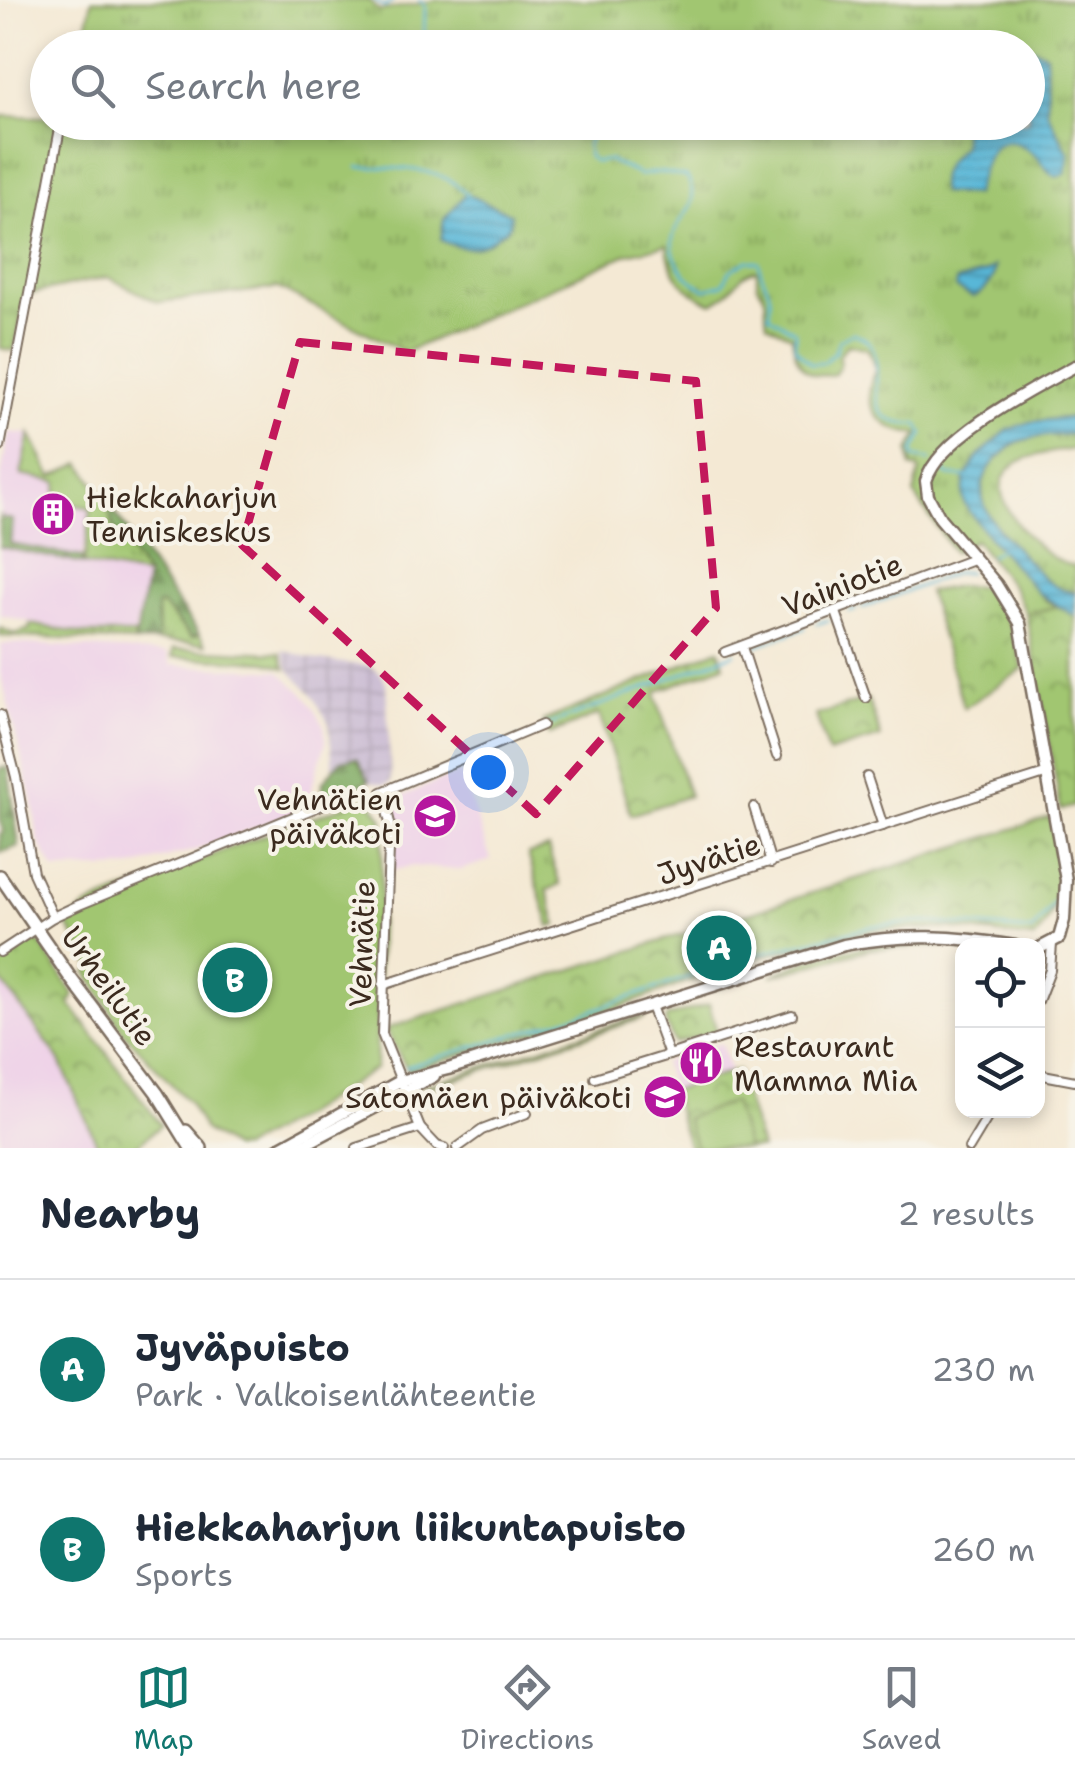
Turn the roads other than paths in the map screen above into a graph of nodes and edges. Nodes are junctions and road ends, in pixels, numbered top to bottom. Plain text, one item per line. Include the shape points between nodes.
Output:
1 (58, 140) edge
2 (1075, 366) edge
3 (0, 447) edge
4 (973, 558) junction
5 (836, 612) junction
6 (742, 647) junction
7 (726, 652) dead end
8 (866, 698) dead end
9 (0, 715) edge
10 (542, 725) dead end
11 (777, 756) dead end
12 (1048, 773) junction
13 (866, 776) dead end
14 (334, 800) dead end
15 (754, 807) dead end
16 (884, 826) junction
17 (771, 862) junction
18 (0, 876) edge
19 (53, 917) junction
20 (37, 930) junction
21 (963, 938) edge
22 (1052, 944) junction
23 (1045, 946) edge
24 (0, 952) edge
25 (1045, 983) edge
26 (383, 985) junction
27 (651, 1006) junction
28 (792, 1016) dead end
29 (669, 1054) junction
30 (1045, 1075) edge
31 (594, 1078) dead end
32 (1075, 1081) edge
33 (402, 1085) junction
34 (527, 1112) dead end
35 (987, 1118) edge
36 (179, 1124) junction
37 (420, 1128) junction
38 (192, 1148) edge
39 (201, 1148) edge
40 (279, 1148) edge
41 (298, 1148) edge
42 (357, 1148) edge
43 (444, 1148) edge
44 (458, 1148) edge
45 (969, 1148) edge

1 - 3 street
2 - 4 street via 994,412 931,469 931,504
4 - 5 street, Vainiotie
4 - 12 street via 1020,623
5 - 6 street, Vainiotie
5 - 8 street
6 - 7 street, Vainiotie
6 - 11 street
9 - 19 street via 32,874
10 - 26 street, Vehnätie via 384,789 390,823
12 - 16 street, Jyvätie
12 - 22 street via 1066,880 1064,920
13 - 16 street
14 - 19 street
15 - 17 street
16 - 17 street, Jyvätie
17 - 26 street, Jyvätie
18 - 20 main road, Urheilutie
19 - 20 street
20 - 24 street
20 - 36 main road, Urheilutie
21 - 27 street via 884,937 844,945
22 - 23 street
22 - 25 street
26 - 33 street, Vehnätie via 382,1034
27 - 29 street
27 - 33 street
28 - 29 street
29 - 31 street
30 - 32 street
33 - 37 street, Vehnätie
33 - 40 street
33 - 41 street
34 - 44 street
35 - 45 street
36 - 38 main road, Urheilutie
36 - 39 main road, Urheilutie
37 - 42 street
37 - 43 street

